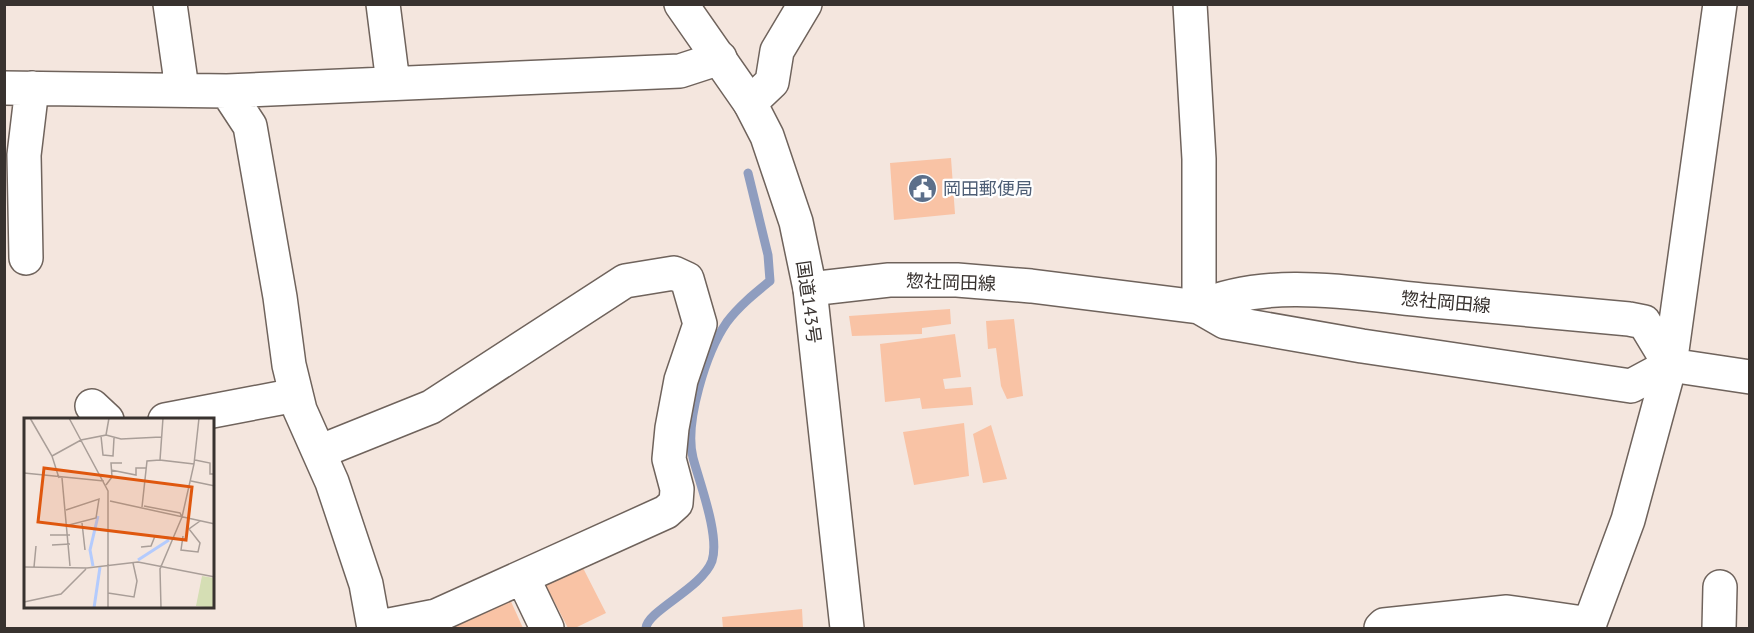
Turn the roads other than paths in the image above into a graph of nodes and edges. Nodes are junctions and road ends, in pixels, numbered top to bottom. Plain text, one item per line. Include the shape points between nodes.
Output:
1 (170, 4) edge
2 (383, 4) edge
3 (681, 4) edge
4 (805, 4) edge
5 (1190, 4) edge
6 (1720, 4) edge
7 (720, 58) junction
8 (393, 83) junction
9 (18, 88) edge
10 (182, 89) junction
11 (227, 91) junction
12 (750, 103) junction
13 (26, 258) dead end
14 (810, 289) junction
15 (1199, 307) junction
16 (1670, 365) junction
17 (1749, 377) edge
18 (296, 395) junction
19 (175, 418) edge
20 (319, 452) junction
21 (523, 578) junction
22 (1720, 587) dead end
23 (1589, 626) edge
24 (374, 628) edge
25 (547, 628) edge
26 (847, 628) edge
27 (1381, 628) edge
28 (1719, 628) edge

1 - 10 main road
2 - 8 main road
3 - 7 main road, 国道143号
4 - 12 main road via 777,51 772,82
5 - 15 main road via 1198,159
6 - 16 main road
7 - 8 main road via 680,70
7 - 12 main road, 国道143号
8 - 11 main road
9 - 10 main road
9 - 13 main road
10 - 11 main road
11 - 18 main road via 250,126
12 - 14 main road, 国道143号 via 781,171
14 - 15 main road, 惣社岡田線 via 889,280 957,280
14 - 26 main road, 国道143号
15 - 16 main road, 惣社岡田線 via 1225,321 1260,328 1631,386
15 - 16 main road, 惣社岡田線 via 1222,297 1247,293 1316,290 1629,320 1644,322
16 - 17 main road
16 - 23 main road via 1628,520
18 - 19 main road
18 - 20 main road
20 - 21 main road via 430,407 625,281 674,273 687,279 700,324 681,380 672,428 669,459 677,489 676,503 666,512
20 - 24 main road via 366,584
21 - 24 main road via 436,616
21 - 25 main road
22 - 28 main road
23 - 27 main road via 1507,612

